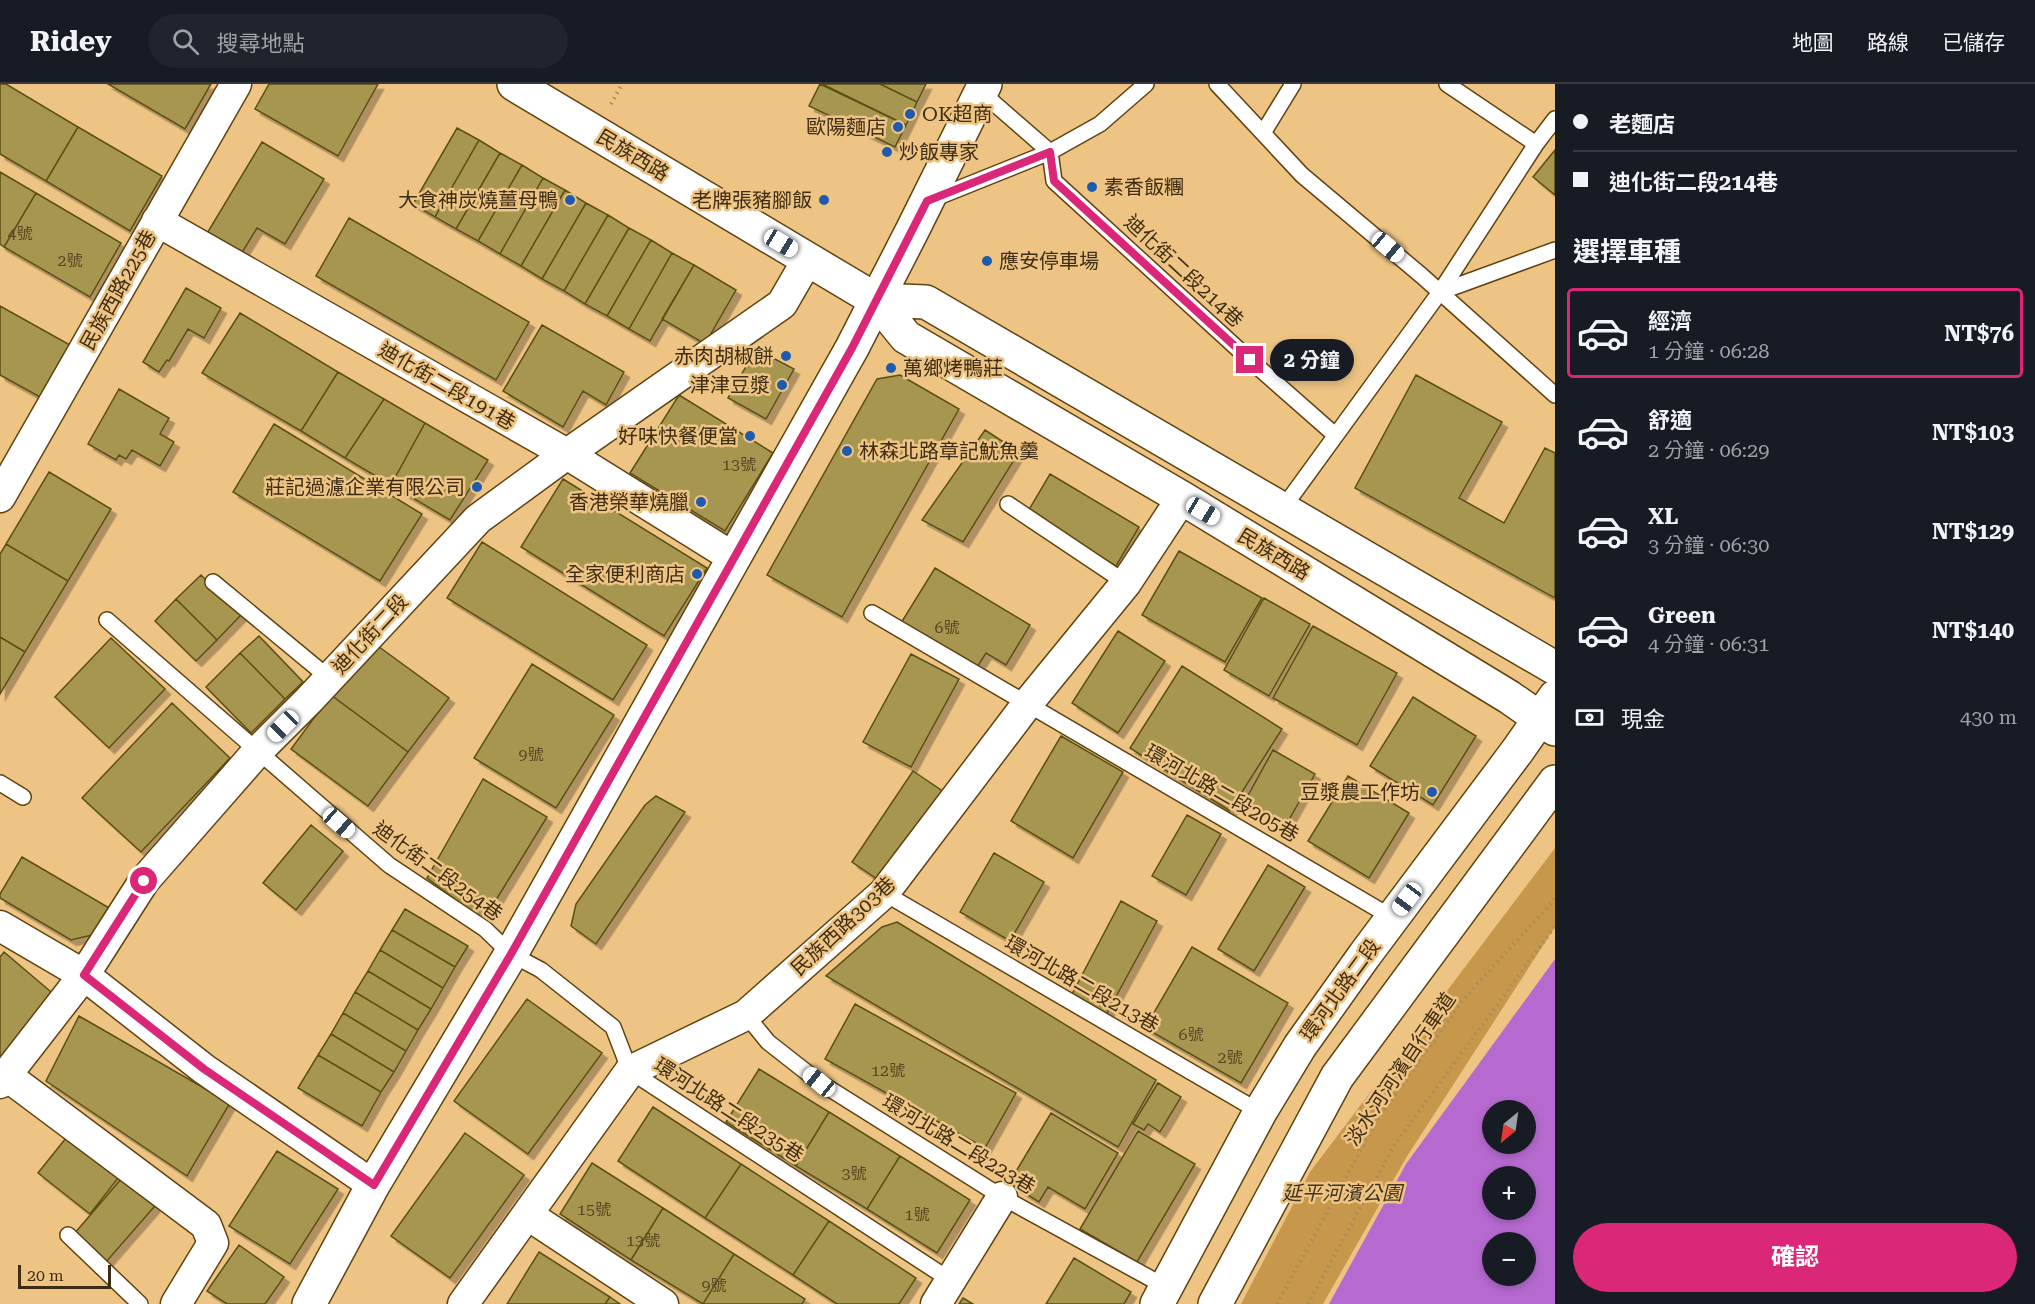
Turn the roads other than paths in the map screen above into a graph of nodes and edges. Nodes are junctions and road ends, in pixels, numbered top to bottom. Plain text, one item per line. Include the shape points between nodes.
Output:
1 (236, 84) edge
2 (514, 84) edge
3 (1146, 84) edge
4 (1217, 84) edge
5 (1293, 84) edge
6 (1448, 84) edge
7 (978, 87) edge
8 (1555, 119) edge
9 (1263, 133) junction
10 (1536, 144) junction
11 (1050, 152) junction
12 (927, 201) junction
13 (157, 221) junction
14 (1555, 250) edge
15 (808, 259) junction
16 (1440, 292) junction
17 (876, 300) junction
18 (1555, 395) edge
19 (1335, 435) junction
20 (567, 454) junction
21 (0, 497) edge
22 (1182, 498) junction
23 (1008, 504) dead end
24 (1283, 508) junction
25 (734, 558) junction
26 (213, 582) dead end
27 (1126, 583) junction
28 (872, 613) dead end
29 (107, 620) dead end
30 (1555, 668) edge
31 (329, 678) junction
32 (1028, 703) junction
33 (1550, 714) edge
34 (257, 752) junction
35 (1555, 782) edge
36 (0, 783) edge
37 (23, 797) dead end
38 (884, 892) junction
39 (1393, 918) junction
40 (0, 926) edge
41 (511, 954) junction
42 (84, 975) junction
43 (746, 1015) junction
44 (630, 1071) junction
45 (4, 1079) edge
46 (1260, 1112) junction
47 (374, 1185) junction
48 (1002, 1197) junction
49 (528, 1215) junction
50 (68, 1235) dead end
51 (943, 1292) edge
52 (1162, 1296) edge
53 (140, 1304) edge
54 (176, 1304) edge
55 (309, 1304) edge
56 (463, 1304) edge
57 (663, 1304) edge
58 (1215, 1304) edge

1 - 13 street, 民族西路225巷
2 - 15 street, 民族西路
3 - 11 lane via 1100,124
4 - 9 lane
5 - 9 lane
6 - 10 lane
7 - 11 lane
7 - 12 street
8 - 10 lane
9 - 16 lane via 1302,175
10 - 16 lane
11 - 12 lane
11 - 19 lane, 迪化街二段214巷 via 1054,181
12 - 17 street
13 - 20 street, 迪化街二段191巷
13 - 21 street, 民族西路225巷
14 - 16 lane
15 - 17 street, 民族西路
15 - 20 street, 迪化街二段 via 782,304
16 - 18 lane
16 - 19 lane
17 - 22 street, 民族西路 via 906,337
17 - 24 street, 民族西路 via 926,302
17 - 25 street
19 - 24 lane
20 - 25 street, 迪化街二段191巷
20 - 31 street, 迪化街二段 via 478,519
22 - 27 street, 民族西路303巷
22 - 33 street, 民族西路
23 - 27 lane
24 - 30 street, 民族西路
25 - 41 street
26 - 31 lane
27 - 32 street, 民族西路303巷
28 - 32 lane, 環河北路二段205巷
29 - 34 lane, 迪化街二段254巷
31 - 34 street, 迪化街二段
32 - 38 street, 民族西路303巷
32 - 39 lane, 環河北路二段205巷
33 - 39 street, 環河北路二段
34 - 41 lane, 迪化街二段254巷 via 389,865 485,929
34 - 42 street, 迪化街二段 via 144,881
35 - 58 street via 1337,1077
36 - 37 lane
38 - 43 street, 民族西路303巷
38 - 46 lane, 環河北路二段213巷
39 - 46 street, 環河北路二段 via 1300,1046
40 - 42 street
41 - 44 lane, 環河北路二段235巷 via 541,970 613,1028
41 - 47 street
42 - 45 street, 迪化街二段
42 - 47 street via 204,1069
43 - 44 street, 民族西路303巷
43 - 48 lane, 環河北路二段223巷 via 768,1042 819,1082
44 - 49 street, 民族西路303巷
44 - 51 lane, 環河北路二段235巷
45 - 54 street via 206,1225 213,1243
46 - 52 street, 環河北路二段
47 - 55 street
48 - 51 street
48 - 52 lane, 環河北路二段223巷
49 - 56 street, 民族西路303巷
49 - 57 street
50 - 53 lane

